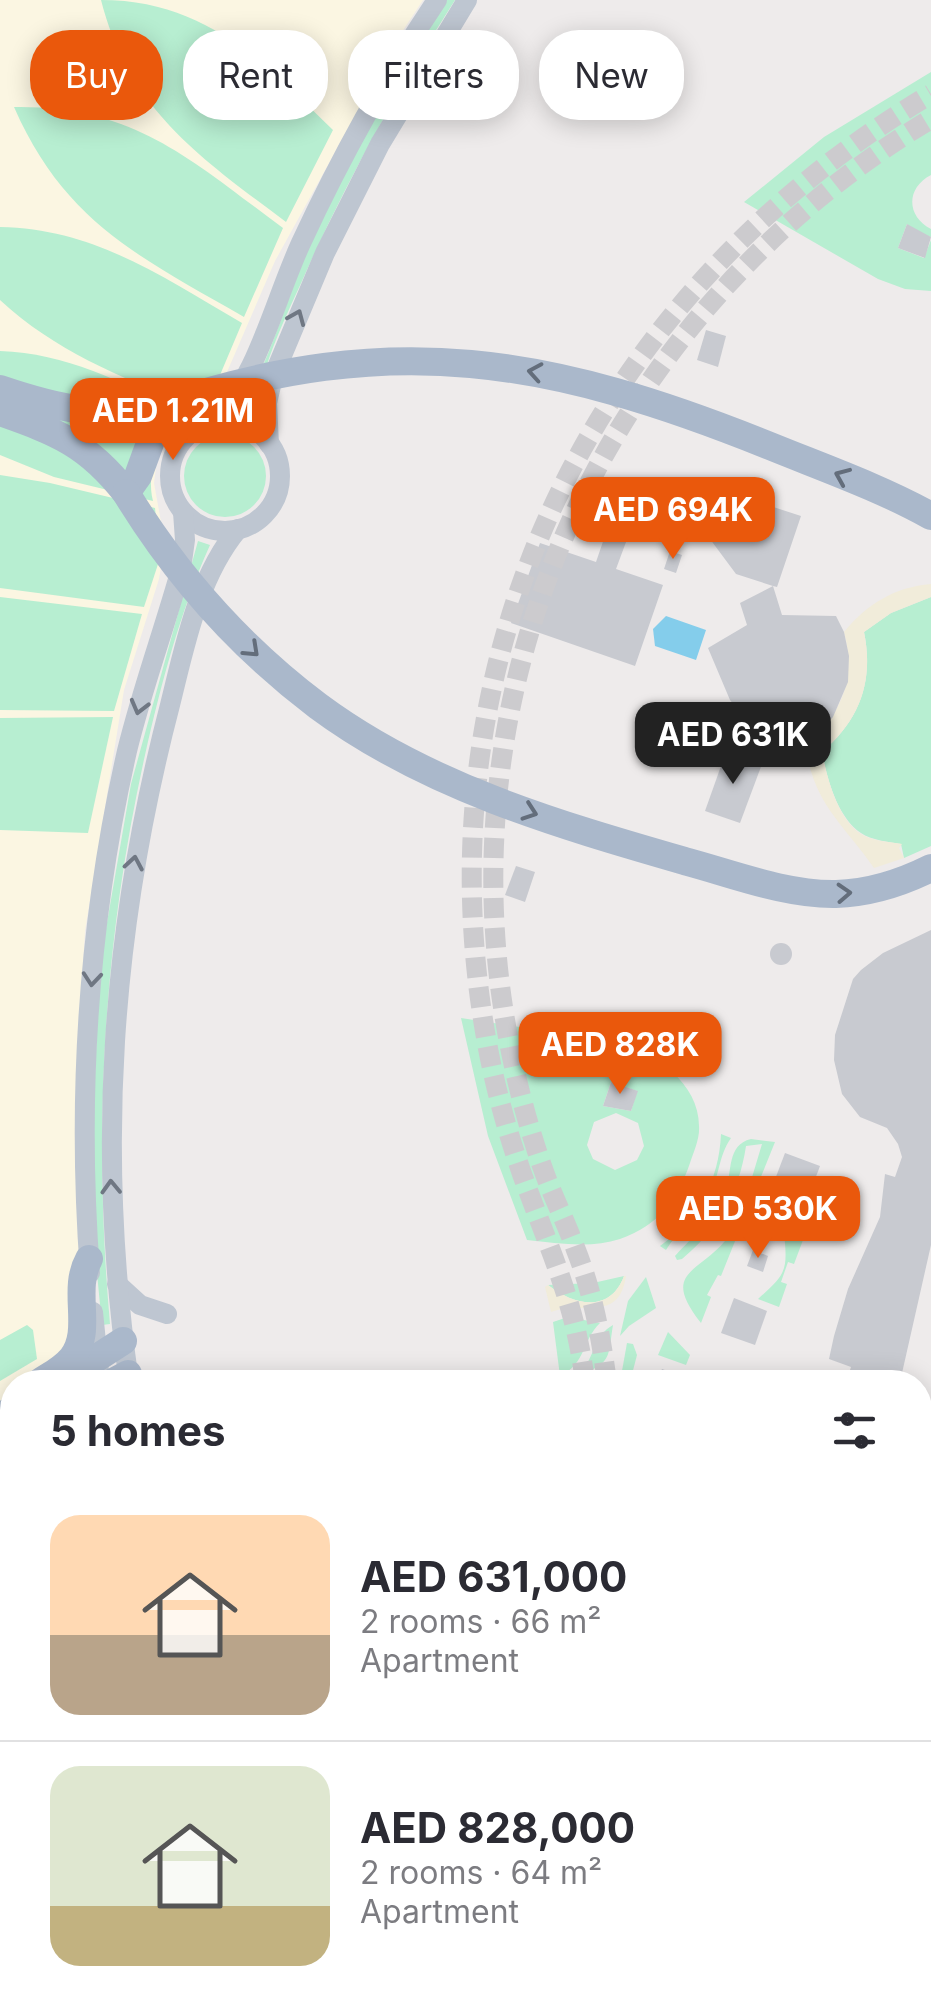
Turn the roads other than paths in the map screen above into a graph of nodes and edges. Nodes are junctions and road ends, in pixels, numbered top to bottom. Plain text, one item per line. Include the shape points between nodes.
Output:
1 (436, 0) edge
2 (468, 0) edge
3 (0, 389) edge
4 (164, 405) junction
5 (0, 412) edge
6 (214, 423) junction
7 (269, 444) junction
8 (126, 493) junction
9 (183, 512) junction
10 (931, 516) edge
11 (238, 529) junction
12 (931, 868) edge
13 (89, 1259) junction
14 (117, 1284) junction
15 (167, 1314) dead end
16 (123, 1341) junction
17 (59, 1370) edge
18 (98, 1370) edge
19 (124, 1370) edge

1 - 6 street via 353,140 242,386
7 -> 2 street via 273,377 325,253 388,128
3 - 4 main road via 80,412
4 - 8 main road
10 -> 4 main road, bridge via 690,416 518,368 410,360 338,364 266,375
5 - 8 main road via 75,442
6 - 7 street via 245,425
6 - 9 street via 193,432 173,459 172,492
7 - 11 street via 278,463 278,492 262,516
8 -> 12 main road, bridge via 192,586 261,658 345,725 426,772 573,827 794,890 867,891
9 - 11 street via 208,528
9 -> 13 street via 181,568 128,748 97,920 84,1106
14 -> 11 street via 111,1090 126,909 178,670 207,578
13 - 17 main road via 76,1351
13 - 18 street
14 - 15 street via 140,1305
14 - 16 street
16 - 18 main road
16 - 19 street

